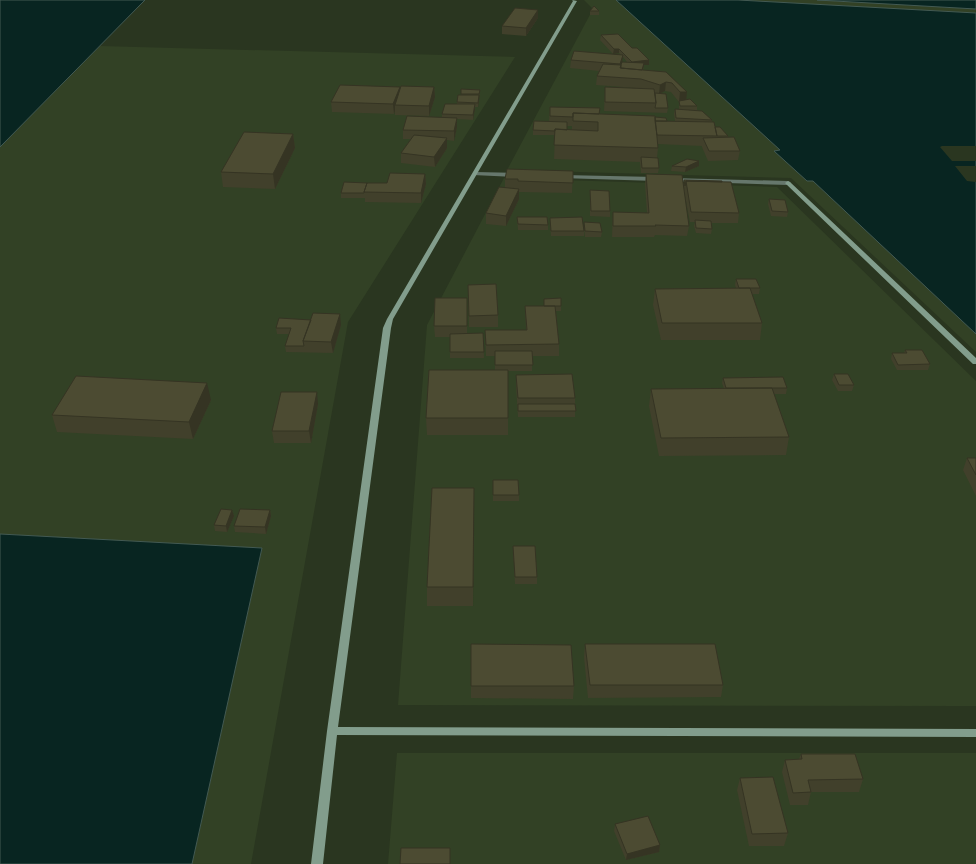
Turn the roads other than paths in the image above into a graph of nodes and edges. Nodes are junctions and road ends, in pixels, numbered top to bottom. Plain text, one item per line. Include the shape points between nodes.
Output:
1 (574, 0) edge
2 (475, 174) junction
3 (525, 175) edge
4 (557, 176) edge
5 (660, 180) edge
6 (668, 180) edge
7 (788, 184) joint
8 (976, 362) edge
9 (332, 731) junction
10 (976, 733) edge
11 (317, 864) edge

1 - 2 street
2 - 3 street
2 - 9 street via 387,328
4 - 5 street
6 - 7 street
7 - 8 street
9 - 10 street
9 - 11 street

